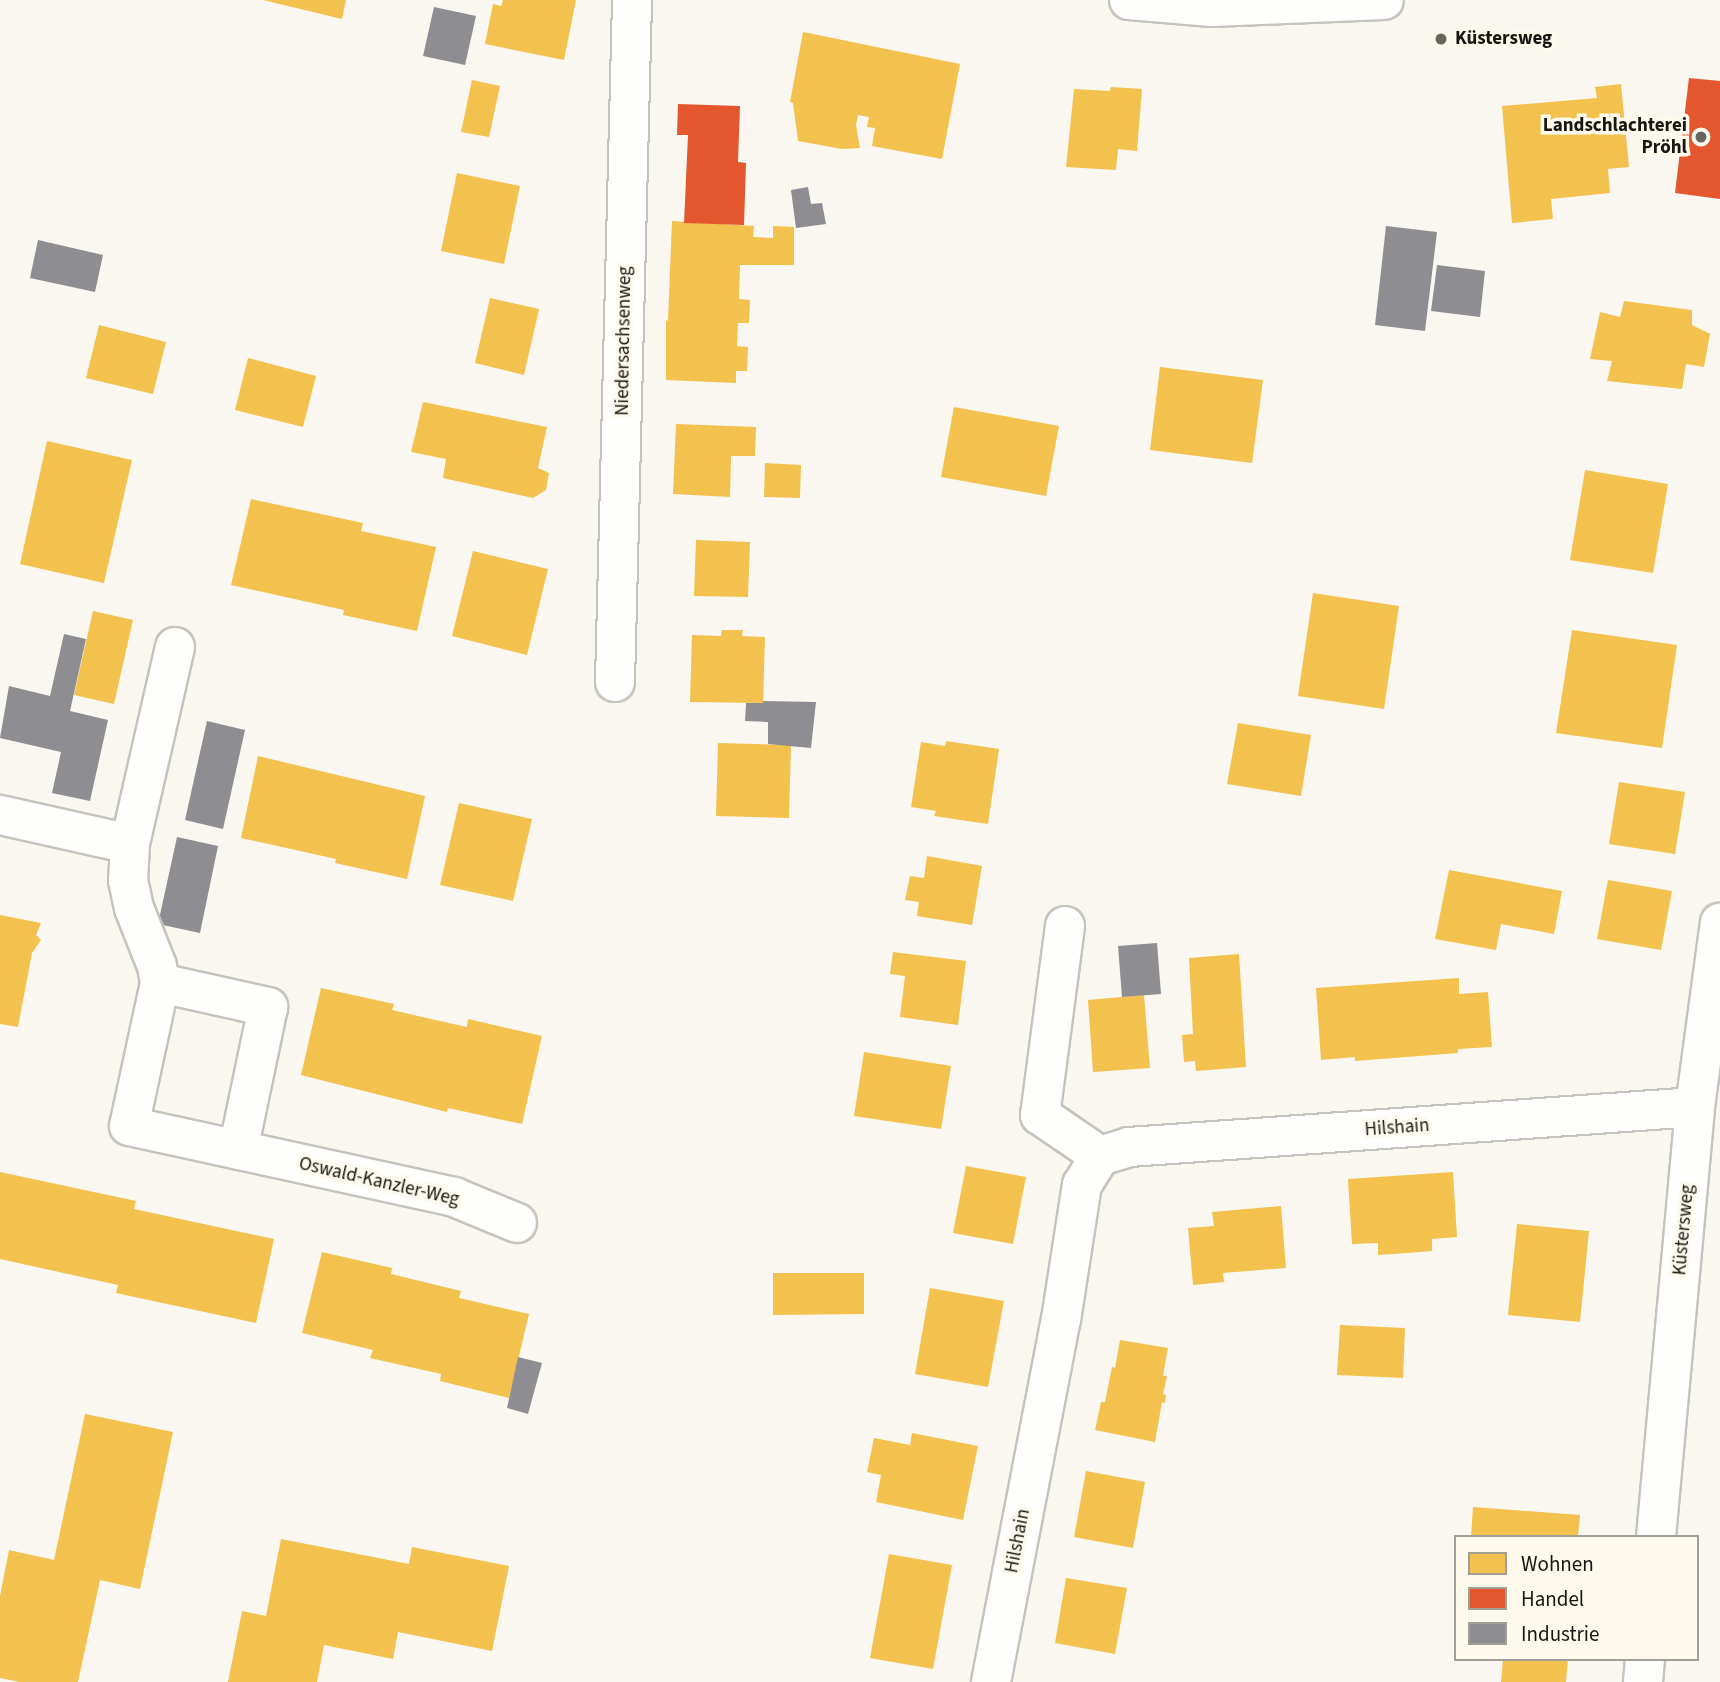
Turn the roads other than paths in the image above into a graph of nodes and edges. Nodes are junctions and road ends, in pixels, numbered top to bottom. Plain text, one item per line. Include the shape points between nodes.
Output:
1 (632, 0) edge
2 (1129, 0) edge
3 (1384, 0) edge
4 (175, 647) dead end
5 (615, 682) dead end
6 (0, 815) edge
7 (130, 844) junction
8 (1720, 923) edge
9 (1065, 926) dead end
10 (160, 983) junction
11 (1695, 1107) junction
12 (238, 1150) junction
13 (1100, 1156) junction
14 (517, 1223) dead end
15 (1656, 1535) edge
16 (1645, 1661) edge
17 (991, 1682) edge
18 (1643, 1682) edge

1 - 5 street, Niedersachsenweg
2 - 3 street via 1212,7
4 - 7 street, Oswald-Kanzler-Weg
6 - 7 street
7 - 10 street, Oswald-Kanzler-Weg via 128,880 134,908
8 - 11 street, Küstersweg
9 - 13 street via 1041,1115
10 - 12 street via 268,1007
10 - 12 street, Oswald-Kanzler-Weg via 129,1126
11 - 13 street, Hilshain via 1129,1147
11 - 15 street, Küstersweg
12 - 14 street, Oswald-Kanzler-Weg via 454,1197
13 - 17 street, Hilshain via 1082,1185 1061,1320
16 - 18 street

